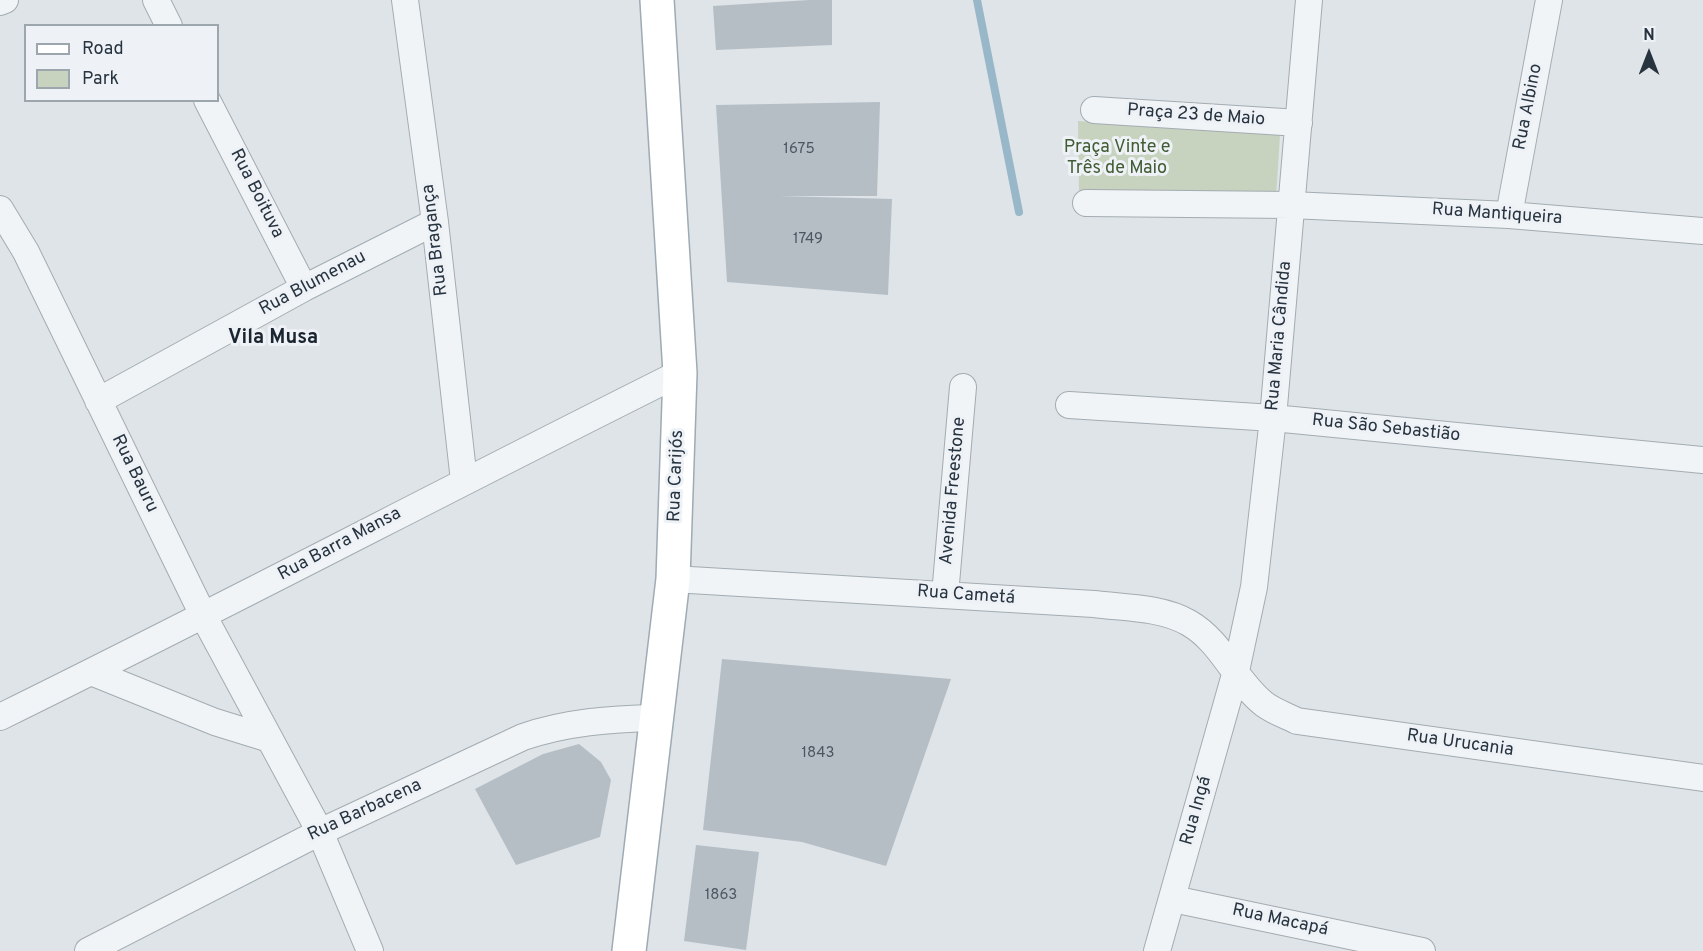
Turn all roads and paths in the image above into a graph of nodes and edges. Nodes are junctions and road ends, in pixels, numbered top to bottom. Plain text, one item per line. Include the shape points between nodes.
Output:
1 (5, 0) edge
2 (156, 0) edge
3 (405, 0) edge
4 (657, 0) edge
5 (1309, 0) edge
6 (1549, 0) edge
7 (0, 2) edge
8 (168, 24) edge
9 (208, 102) edge
10 (1094, 110) dead end
11 (1299, 123) junction
12 (1086, 203) dead end
13 (1291, 205) junction
14 (0, 209) edge
15 (1509, 214) junction
16 (435, 222) junction
17 (1703, 231) edge
18 (304, 288) junction
19 (680, 373) junction
20 (963, 387) dead end
21 (98, 401) junction
22 (1069, 405) dead end
23 (1273, 418) junction
24 (1703, 460) edge
25 (464, 481) junction
26 (673, 579) junction
27 (945, 595) junction
28 (204, 617) junction
29 (1236, 671) junction
30 (91, 672) junction
31 (0, 717) edge
32 (657, 718) junction
33 (270, 739) junction
34 (1703, 778) edge
35 (320, 832) junction
36 (1173, 899) junction
37 (88, 951) edge
38 (370, 951) edge
39 (629, 951) edge
40 (1157, 951) edge
41 (1422, 951) edge

1 - 7 street
2 - 8 street
3 - 16 street, Rua Bragança
4 - 19 main road, Rua Carijós
5 - 11 street, Rua Maria Cândida
6 - 15 street, Rua Albino
9 - 18 street, Rua Boituva
10 - 11 street, Praça 23 de Maio
11 - 13 street, Rua Maria Cândida
12 - 13 street
13 - 15 street, Rua Mantiqueira
13 - 23 street, Rua Maria Cândida
14 - 21 street, Rua Bauru via 26,252
15 - 17 street, Rua Mantiqueira
16 - 18 street, Rua Blumenau
16 - 25 street, Rua Bragança
18 - 21 street, Rua Blumenau
19 - 25 street, Rua Barra Mansa
19 - 26 main road, Rua Carijós
20 - 27 street, Avenida Freestone
21 - 28 street, Rua Bauru
22 - 23 street, Rua São Sebastião
23 - 24 street, Rua São Sebastião
23 - 29 street, Rua Maria Cândida via 1255,577
25 - 28 street, Rua Barra Mansa
26 - 27 street, Rua Cametá
26 - 32 main road, Rua Carijós
27 - 29 street, Rua Cametá via 1094,604 1171,615 1212,640
28 - 30 street, Rua Barra Mansa
28 - 33 street, Rua Bauru
29 - 34 street, Rua Urucania via 1264,704 1297,721
29 - 36 street, Rua Ingá
30 - 31 street, Rua Barra Mansa
30 - 33 street
32 - 35 street, Rua Barbacena via 597,720 552,727
32 - 39 main road, Rua Carijós
33 - 35 street, Rua Bauru
35 - 37 street, Rua Barbacena
35 - 38 street, Rua Bauru
36 - 40 street, Rua Ingá
36 - 41 street, Rua Macapá

